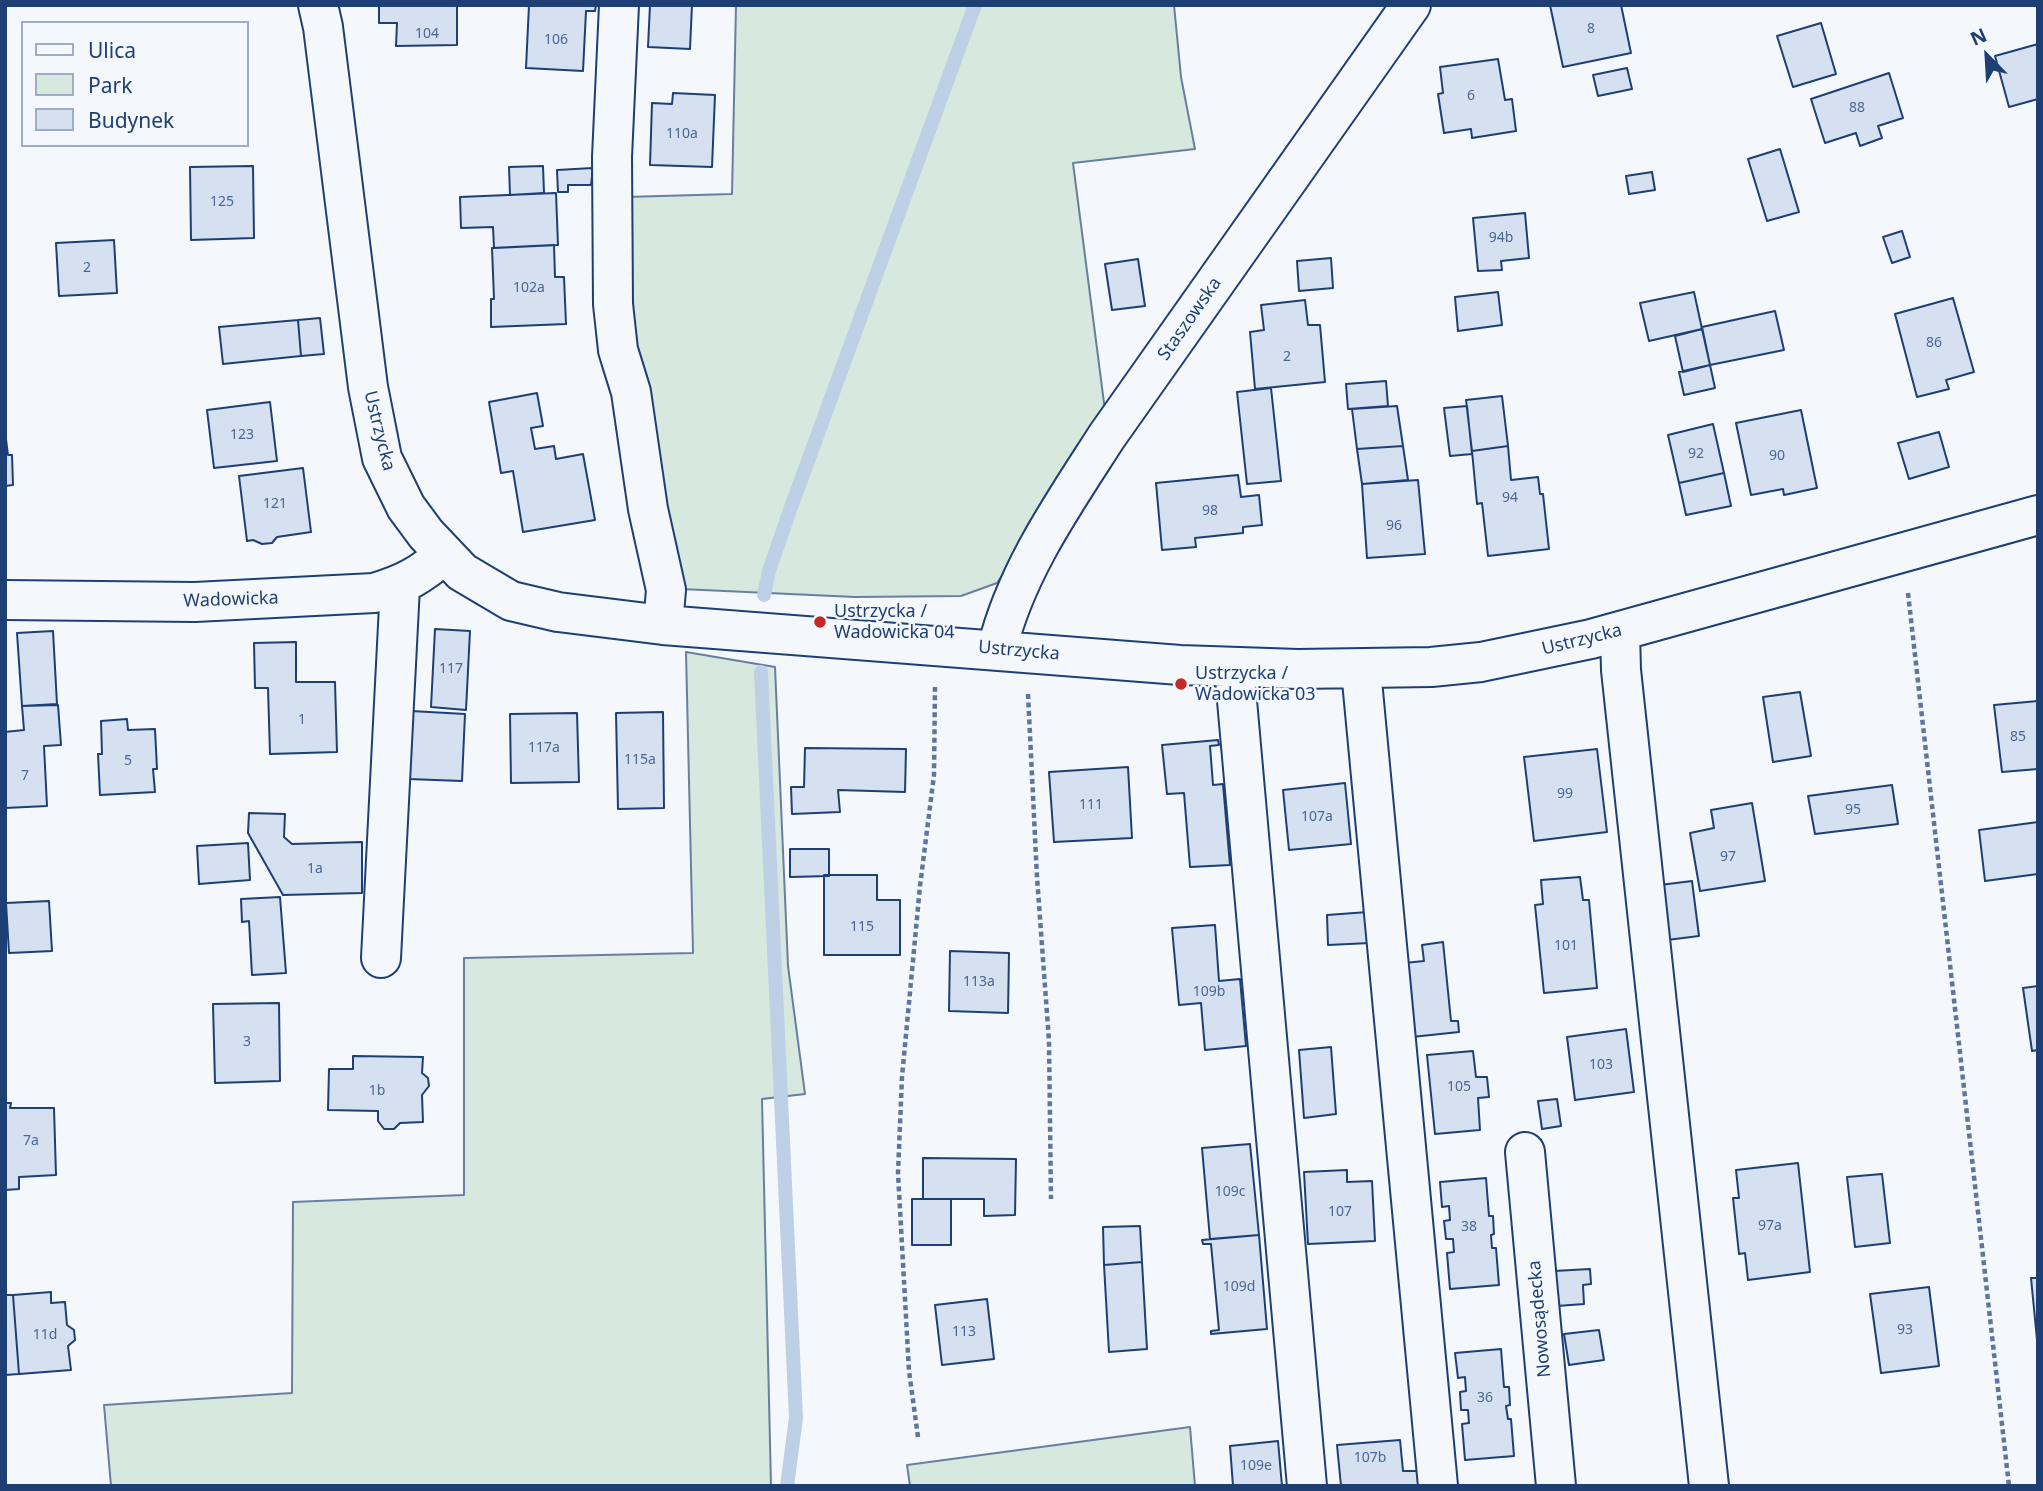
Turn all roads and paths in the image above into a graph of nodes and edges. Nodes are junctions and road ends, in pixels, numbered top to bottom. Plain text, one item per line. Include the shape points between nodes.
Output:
1 (318, 5) edge
2 (619, 5) edge
3 (1411, 5) edge
4 (2038, 515) edge
5 (445, 554) junction
6 (1899, 554) junction
7 (400, 586) junction
8 (5, 600) edge
9 (663, 625) junction
10 (1620, 632) junction
11 (936, 645) junction
12 (1011, 650) junction
13 (1234, 667) junction
14 (1361, 670) junction
15 (381, 958) dead end
16 (1525, 1152) dead end
17 (1051, 1199) dead end
18 (918, 1437) dead end
19 (1307, 1486) edge
20 (1438, 1486) edge
21 (1556, 1486) edge
22 (1709, 1486) edge
23 (2009, 1486) edge

1 - 5 street, Ustrzycka via 373,421 383,458 406,507
2 - 9 street via 612,158 613,304 666,590
3 - 12 street, Staszowska via 1071,492 1033,557 1005,620
4 - 6 street, Ustrzycka
5 - 7 street, Wadowicka
5 - 9 street, Ustrzycka via 462,572 511,601 558,612
6 - 10 street, Ustrzycka
6 - 23 path via 1908,595
7 - 8 street, Wadowicka via 373,593 195,602
7 - 15 street
9 - 11 street, Ustrzycka
10 - 14 street, Ustrzycka via 1481,662
10 - 22 street
11 - 12 street, Ustrzycka
11 - 18 path via 934,775 904,1049 898,1173 909,1371
12 - 13 street, Ustrzycka
12 - 17 path via 1037,877 1049,1041
13 - 14 street, Ustrzycka
13 - 19 street
14 - 20 street
16 - 21 street, Nowosądecka

